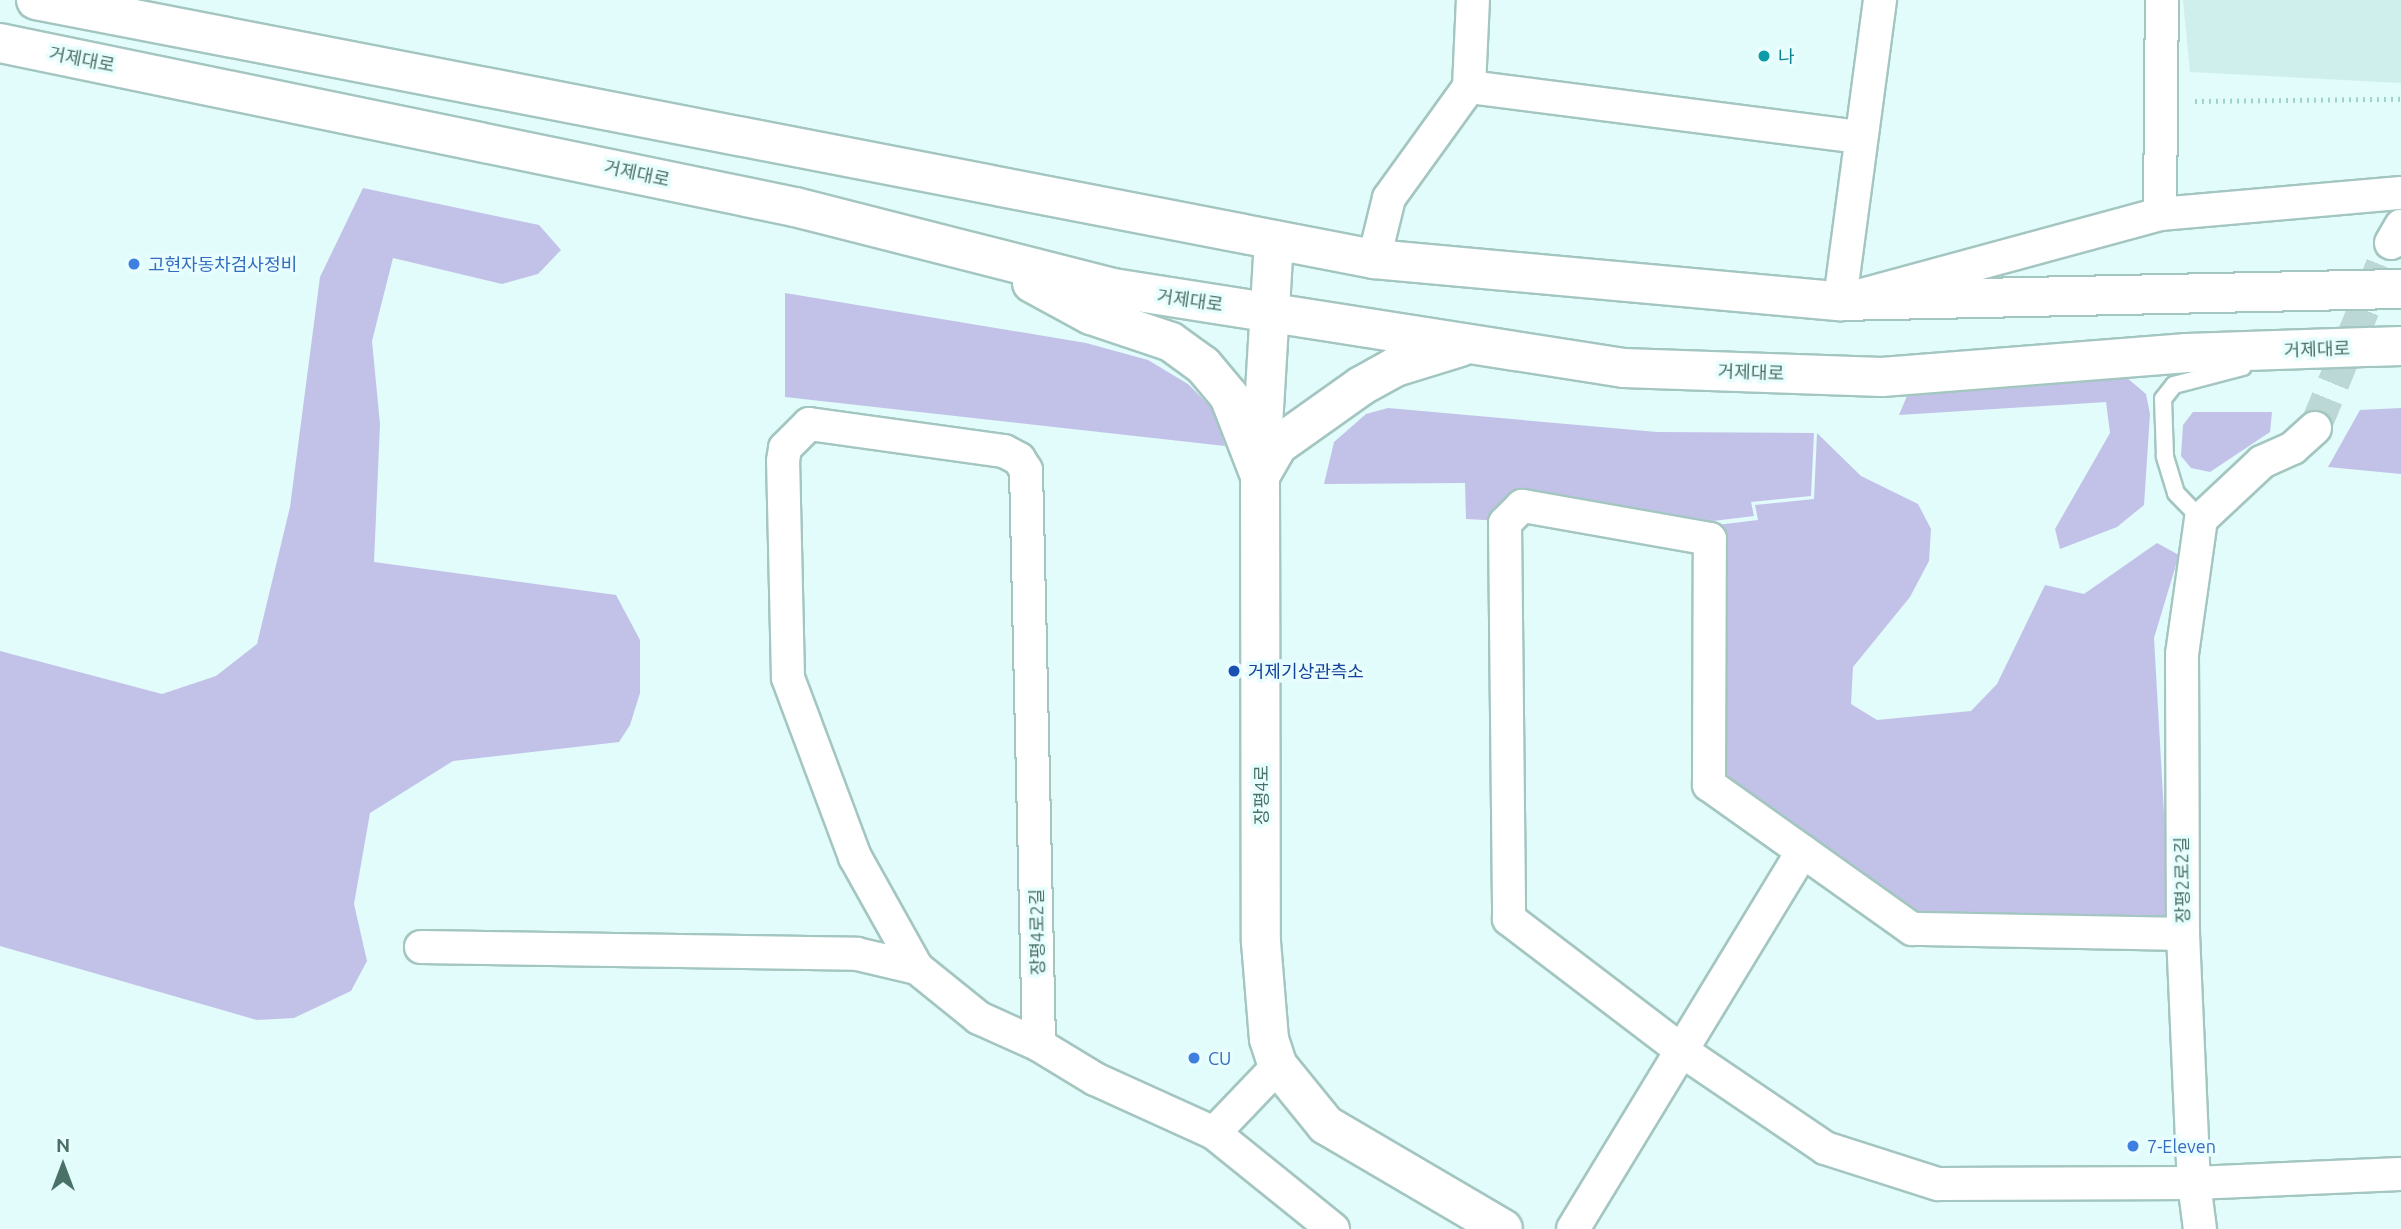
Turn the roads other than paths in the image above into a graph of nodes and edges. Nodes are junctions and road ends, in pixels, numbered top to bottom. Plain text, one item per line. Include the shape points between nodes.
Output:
1 (36, 0) edge
2 (1472, 0) edge
3 (1880, 0) edge
4 (2162, 0) edge
5 (0, 43) edge
6 (1469, 87) junction
7 (1860, 137) junction
8 (2401, 193) edge
9 (2160, 215) junction
10 (1274, 240) junction
11 (1374, 260) junction
12 (1014, 263) junction
13 (2401, 289) edge
14 (1840, 300) junction
15 (1267, 311) junction
16 (1483, 345) junction
17 (2401, 346) edge
18 (2310, 350) junction
19 (2315, 428) tunnel mouth
20 (1260, 476) junction
21 (2201, 519) junction
22 (1803, 852) junction
23 (2183, 934) junction
24 (421, 947) dead end
25 (917, 968) junction
26 (1040, 1045) junction
27 (1682, 1051) junction
28 (1278, 1066) junction
29 (1214, 1133) junction
30 (2401, 1174) edge
31 (2194, 1183) junction
32 (1333, 1229) edge
33 (1503, 1229) edge
34 (1573, 1229) edge
35 (2200, 1229) edge

1 - 10 main road
2 - 6 street
3 - 7 street
4 - 9 street
5 - 12 main road, 거제대로 via 432,128 795,207
6 - 7 street
6 - 11 street via 1389,198
7 - 14 street
8 - 9 street
9 - 14 street
10 - 11 main road
10 - 15 main road, 장평4로
11 - 14 main road
12 - 15 main road, 거제대로 via 1114,288
12 - 20 main road via 1032,284 1091,315 1171,342 1203,365 1229,396
13 - 14 main road
15 - 16 main road, 거제대로
15 - 20 main road, 장평4로
16 - 18 main road, 거제대로 via 1623,368 1882,377
16 - 20 main road via 1443,348 1361,386 1278,445
17 - 18 main road, 거제대로
18 - 21 lane via 2167,389 2165,456 2176,492
19 - 21 street via 2300,444 2262,462
20 - 28 main road, 장평4로 via 1261,942
21 - 23 street, 장평2로2길 via 2182,654
22 - 23 street via 1912,929
22 - 27 street
22 - 27 street via 1709,785 1710,539 1522,506 1512,512 1501,535 1509,919
23 - 31 street, 장평2로2길
24 - 25 street via 857,954
25 - 26 street via 979,1018
25 - 26 street, 장평4로2길 via 855,857 788,678 785,448 809,424 1004,451 1026,470
26 - 29 street via 1095,1079
27 - 31 street via 1825,1147 1938,1184
27 - 34 street
28 - 29 street
28 - 33 main road via 1326,1125
29 - 32 street
30 - 31 street
31 - 35 street, 장평2로2길

